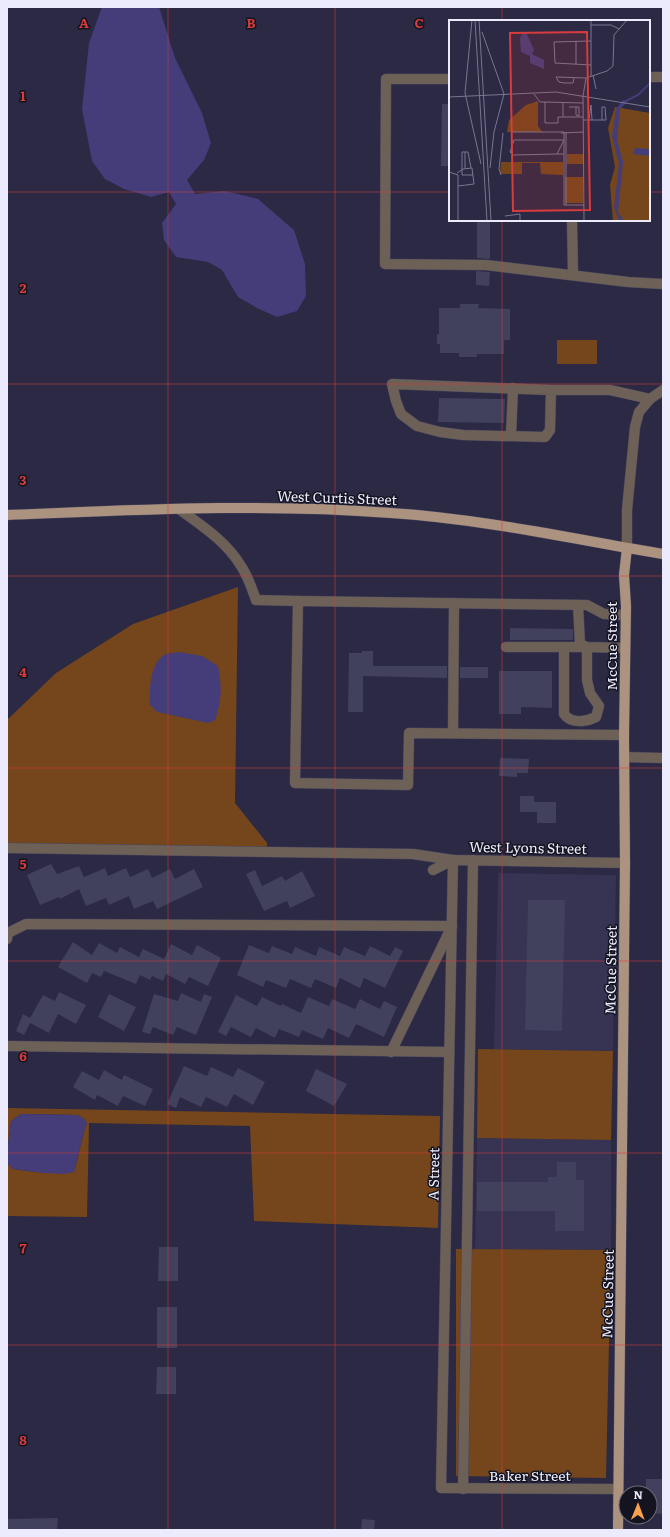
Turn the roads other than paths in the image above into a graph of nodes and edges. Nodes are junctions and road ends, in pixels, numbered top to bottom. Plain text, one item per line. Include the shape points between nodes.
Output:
1 (650, 77) edge
2 (663, 77) edge
3 (449, 79) edge
4 (572, 221) edge
5 (573, 275) junction
6 (663, 284) edge
7 (513, 388) junction
8 (551, 390) junction
9 (663, 390) edge
10 (650, 399) junction
11 (511, 435) junction
12 (179, 509) junction
13 (7, 515) edge
14 (627, 548) junction
15 (663, 554) edge
16 (298, 601) junction
17 (454, 603) junction
18 (578, 605) junction
19 (625, 615) junction
20 (506, 647) dead end
21 (564, 647) junction
22 (587, 647) junction
23 (625, 648) junction
24 (453, 733) junction
25 (624, 735) junction
26 (624, 757) junction
27 (663, 758) edge
28 (7, 848) edge
29 (452, 860) junction
30 (473, 860) junction
31 (625, 863) junction
32 (434, 870) dead end
33 (452, 926) junction
34 (7, 939) edge
35 (7, 1046) edge
36 (391, 1052) junction
37 (449, 1052) junction
38 (618, 1485) edge
39 (441, 1488) joint
40 (463, 1489) junction
41 (618, 1489) edge

1 - 2 street
3 - 5 street via 386,79 385,264 486,265
4 - 5 street
5 - 6 street
7 - 8 street
7 - 11 street
7 - 11 street via 392,384 401,414 417,426 448,433
8 - 10 street via 610,390
8 - 11 street via 548,434
9 - 10 street
10 - 14 street, McCue Street via 640,412 635,427 627,510
12 - 13 main road, West Curtis Street
12 - 14 main road, West Curtis Street via 301,508 392,513 477,522
12 - 16 street via 218,537 228,548 242,566 256,600
14 - 15 main road, West Curtis Street
14 - 19 main road, McCue Street via 624,575
16 - 17 street
16 - 24 street via 295,783 408,784 409,733
17 - 18 street
17 - 24 street
18 - 19 street via 587,605 604,614
18 - 22 street via 580,644
19 - 23 main road, McCue Street
20 - 21 street
21 - 22 street
21 - 22 street via 564,714 572,720 588,721 596,717 599,706 590,693 587,680
22 - 23 street
23 - 25 main road, McCue Street
24 - 25 street
25 - 26 main road, McCue Street
26 - 27 street
26 - 31 main road, McCue Street
28 - 29 street via 413,854
29 - 30 street, West Lyons Street
29 - 32 street, West Lyons Street
29 - 33 street, A Street
30 - 31 street, West Lyons Street
30 - 40 street
31 - 38 main road, McCue Street
33 - 34 street via 26,924 8,933
33 - 36 street
33 - 37 street, A Street
35 - 36 street
36 - 37 street
37 - 39 street, A Street
39 - 40 street, Baker Street
40 - 41 street, Baker Street

